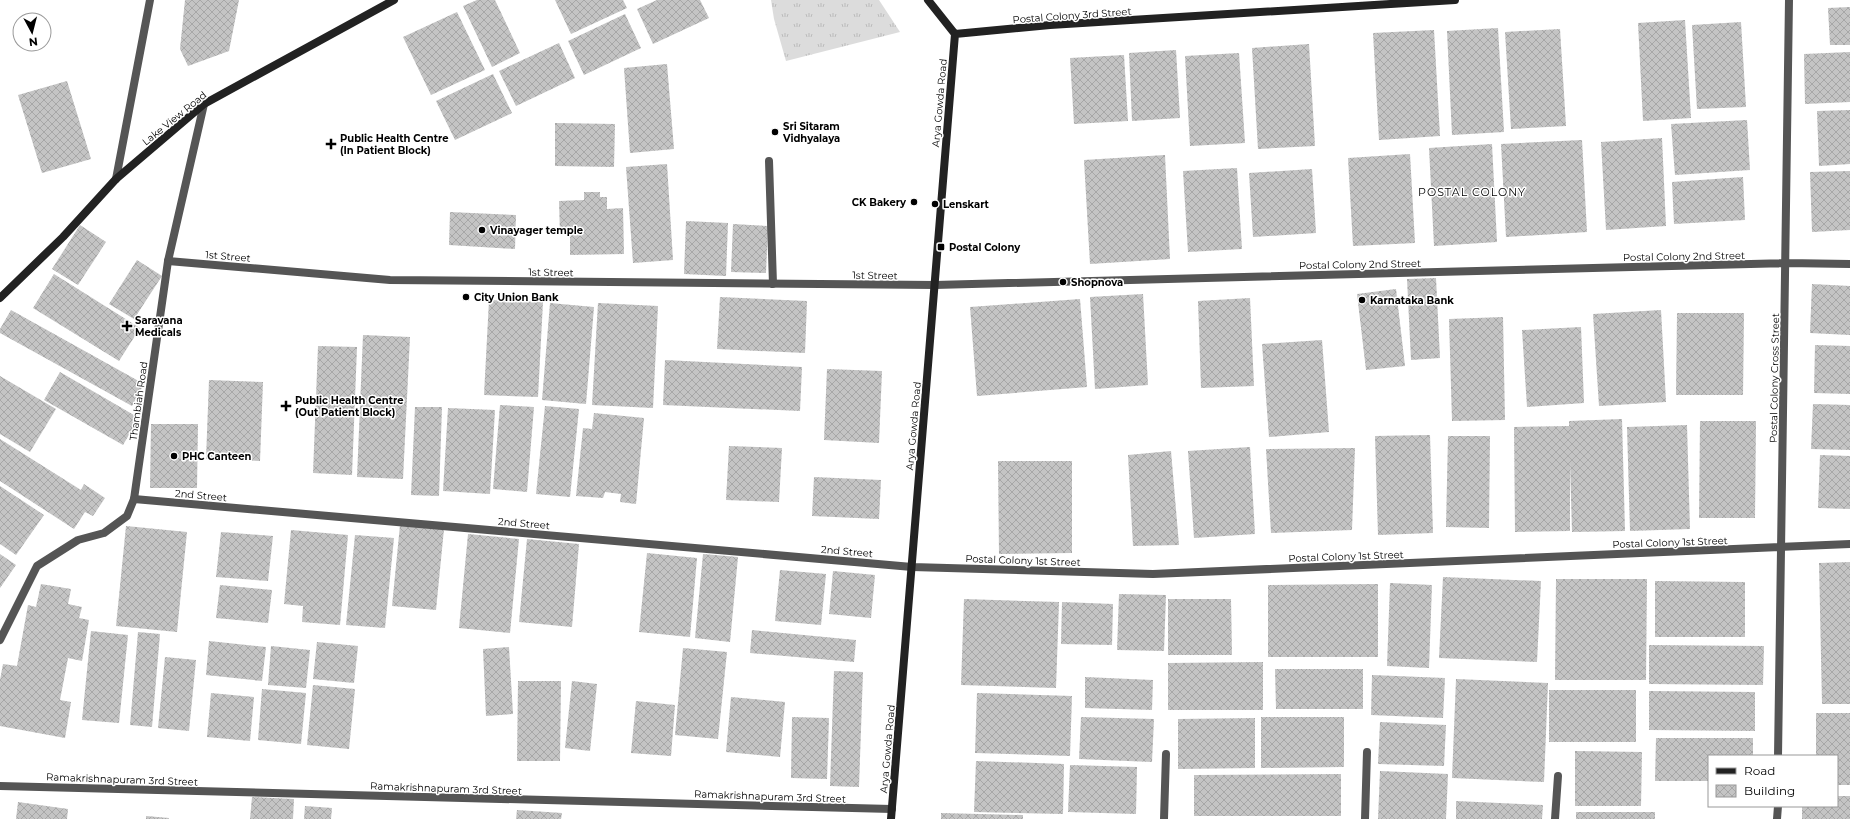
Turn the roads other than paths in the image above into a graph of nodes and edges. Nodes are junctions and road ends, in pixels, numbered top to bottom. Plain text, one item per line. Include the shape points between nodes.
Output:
1 (150, 0) edge
2 (394, 0) edge
3 (928, 0) edge
4 (1455, 0) edge
5 (1789, 0) edge
6 (955, 34) junction
7 (204, 104) junction
8 (769, 160) dead end
9 (116, 179) junction
10 (168, 261) junction
11 (1786, 263) junction
12 (1850, 264) edge
13 (774, 284) junction
14 (934, 285) junction
15 (0, 298) edge
16 (134, 499) junction
17 (1850, 544) edge
18 (1780, 547) junction
19 (912, 567) junction
20 (0, 640) edge
21 (1367, 752) dead end
22 (1166, 754) dead end
23 (1778, 755) edge
24 (1558, 776) dead end
25 (0, 786) edge
26 (1778, 807) edge
27 (892, 809) junction
28 (891, 819) edge
29 (1164, 819) edge
30 (1365, 819) edge
31 (1555, 819) edge
32 (1778, 819) edge

1 - 9 street
2 - 7 main road, Lake View Road
3 - 6 main road
4 - 6 main road, Postal Colony 3rd Street via 1050,25
5 - 11 street, Postal Colony Cross Street
6 - 14 main road, Arya Gowda Road
7 - 9 main road, Lake View Road
7 - 10 street, Thambiah Road
8 - 13 street
9 - 15 main road, Lake View Road via 63,237
10 - 13 street, 1st Street via 390,280
10 - 16 street, Thambiah Road
11 - 12 street, Postal Colony 2nd Street
11 - 14 street, Postal Colony 2nd Street
11 - 18 street, Postal Colony Cross Street
13 - 14 street, 1st Street
14 - 19 main road, Arya Gowda Road
16 - 19 street, 2nd Street
16 - 20 street, Thambiah Road via 127,516 104,533 78,540 37,566
17 - 18 street, Postal Colony 1st Street
18 - 19 street, Postal Colony 1st Street via 1153,574
18 - 23 street, Postal Colony Cross Street
19 - 27 main road, Arya Gowda Road
21 - 30 street
22 - 29 street
24 - 31 street
25 - 27 street, Ramakrishnapuram 3rd Street
26 - 32 street
27 - 28 main road, Arya Gowda Road

